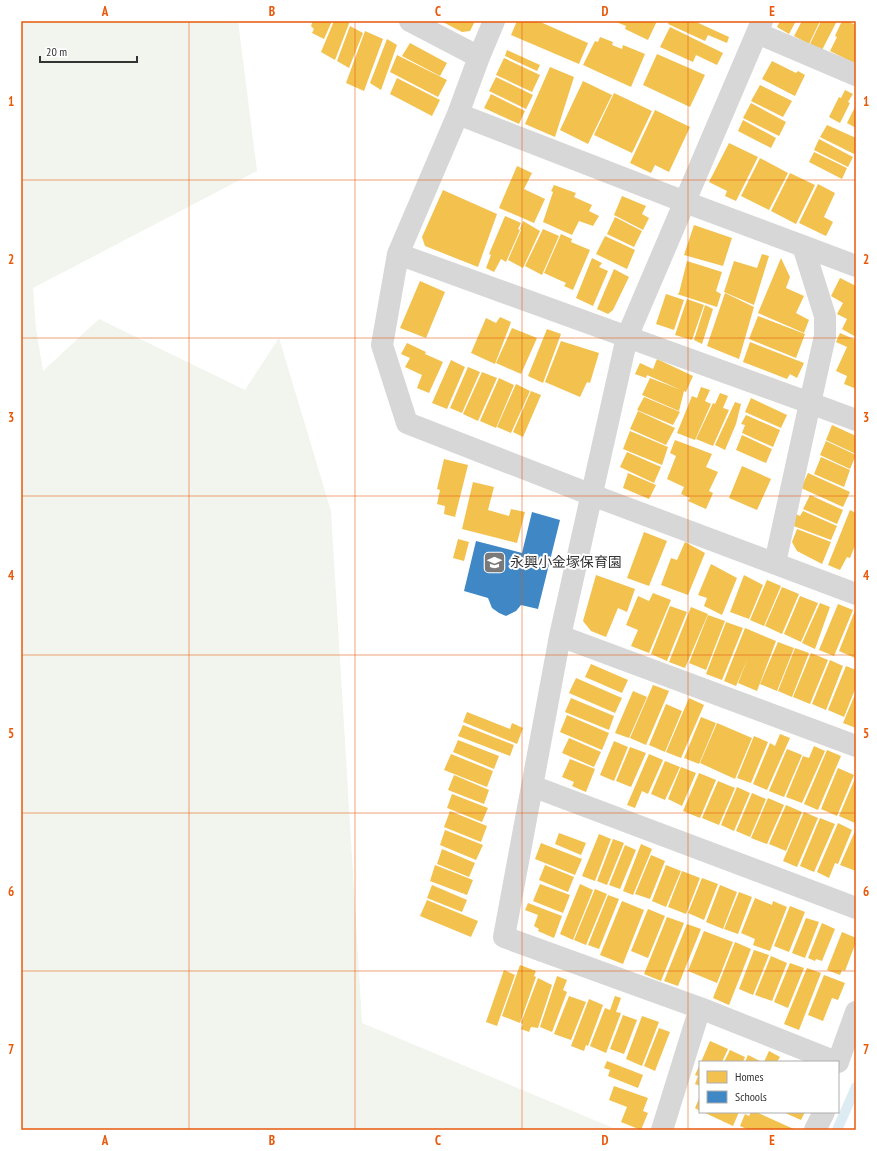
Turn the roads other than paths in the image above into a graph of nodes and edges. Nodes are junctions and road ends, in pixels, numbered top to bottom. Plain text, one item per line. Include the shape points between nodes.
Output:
1 (410, 21) edge
2 (494, 21) edge
3 (759, 27) edge
4 (479, 57) junction
5 (856, 75) edge
6 (458, 114) junction
7 (685, 202) junction
8 (803, 246) junction
9 (398, 254) junction
10 (856, 266) edge
11 (627, 337) junction
12 (810, 403) junction
13 (856, 420) edge
14 (592, 495) junction
15 (775, 563) junction
16 (856, 594) edge
17 (560, 636) junction
18 (856, 746) edge
19 (532, 786) junction
20 (856, 908) edge
21 (700, 1008) junction
22 (856, 1012) edge
23 (834, 1061) edge
24 (837, 1061) edge
25 (824, 1113) edge
26 (662, 1130) edge
27 (815, 1130) edge

1 - 4 street
2 - 4 street
3 - 5 street
3 - 7 street
4 - 6 street
6 - 7 street
6 - 9 street
7 - 8 street
7 - 11 street
8 - 10 street
8 - 12 street via 825,316 825,336
9 - 11 street
9 - 14 street via 382,345 407,423
11 - 12 street
11 - 14 street
12 - 13 street
12 - 15 street
14 - 15 street
14 - 17 street
15 - 16 street
17 - 18 street
17 - 19 street
19 - 20 street
19 - 21 street via 504,937
21 - 23 street
21 - 26 street
22 - 24 street
25 - 27 street

